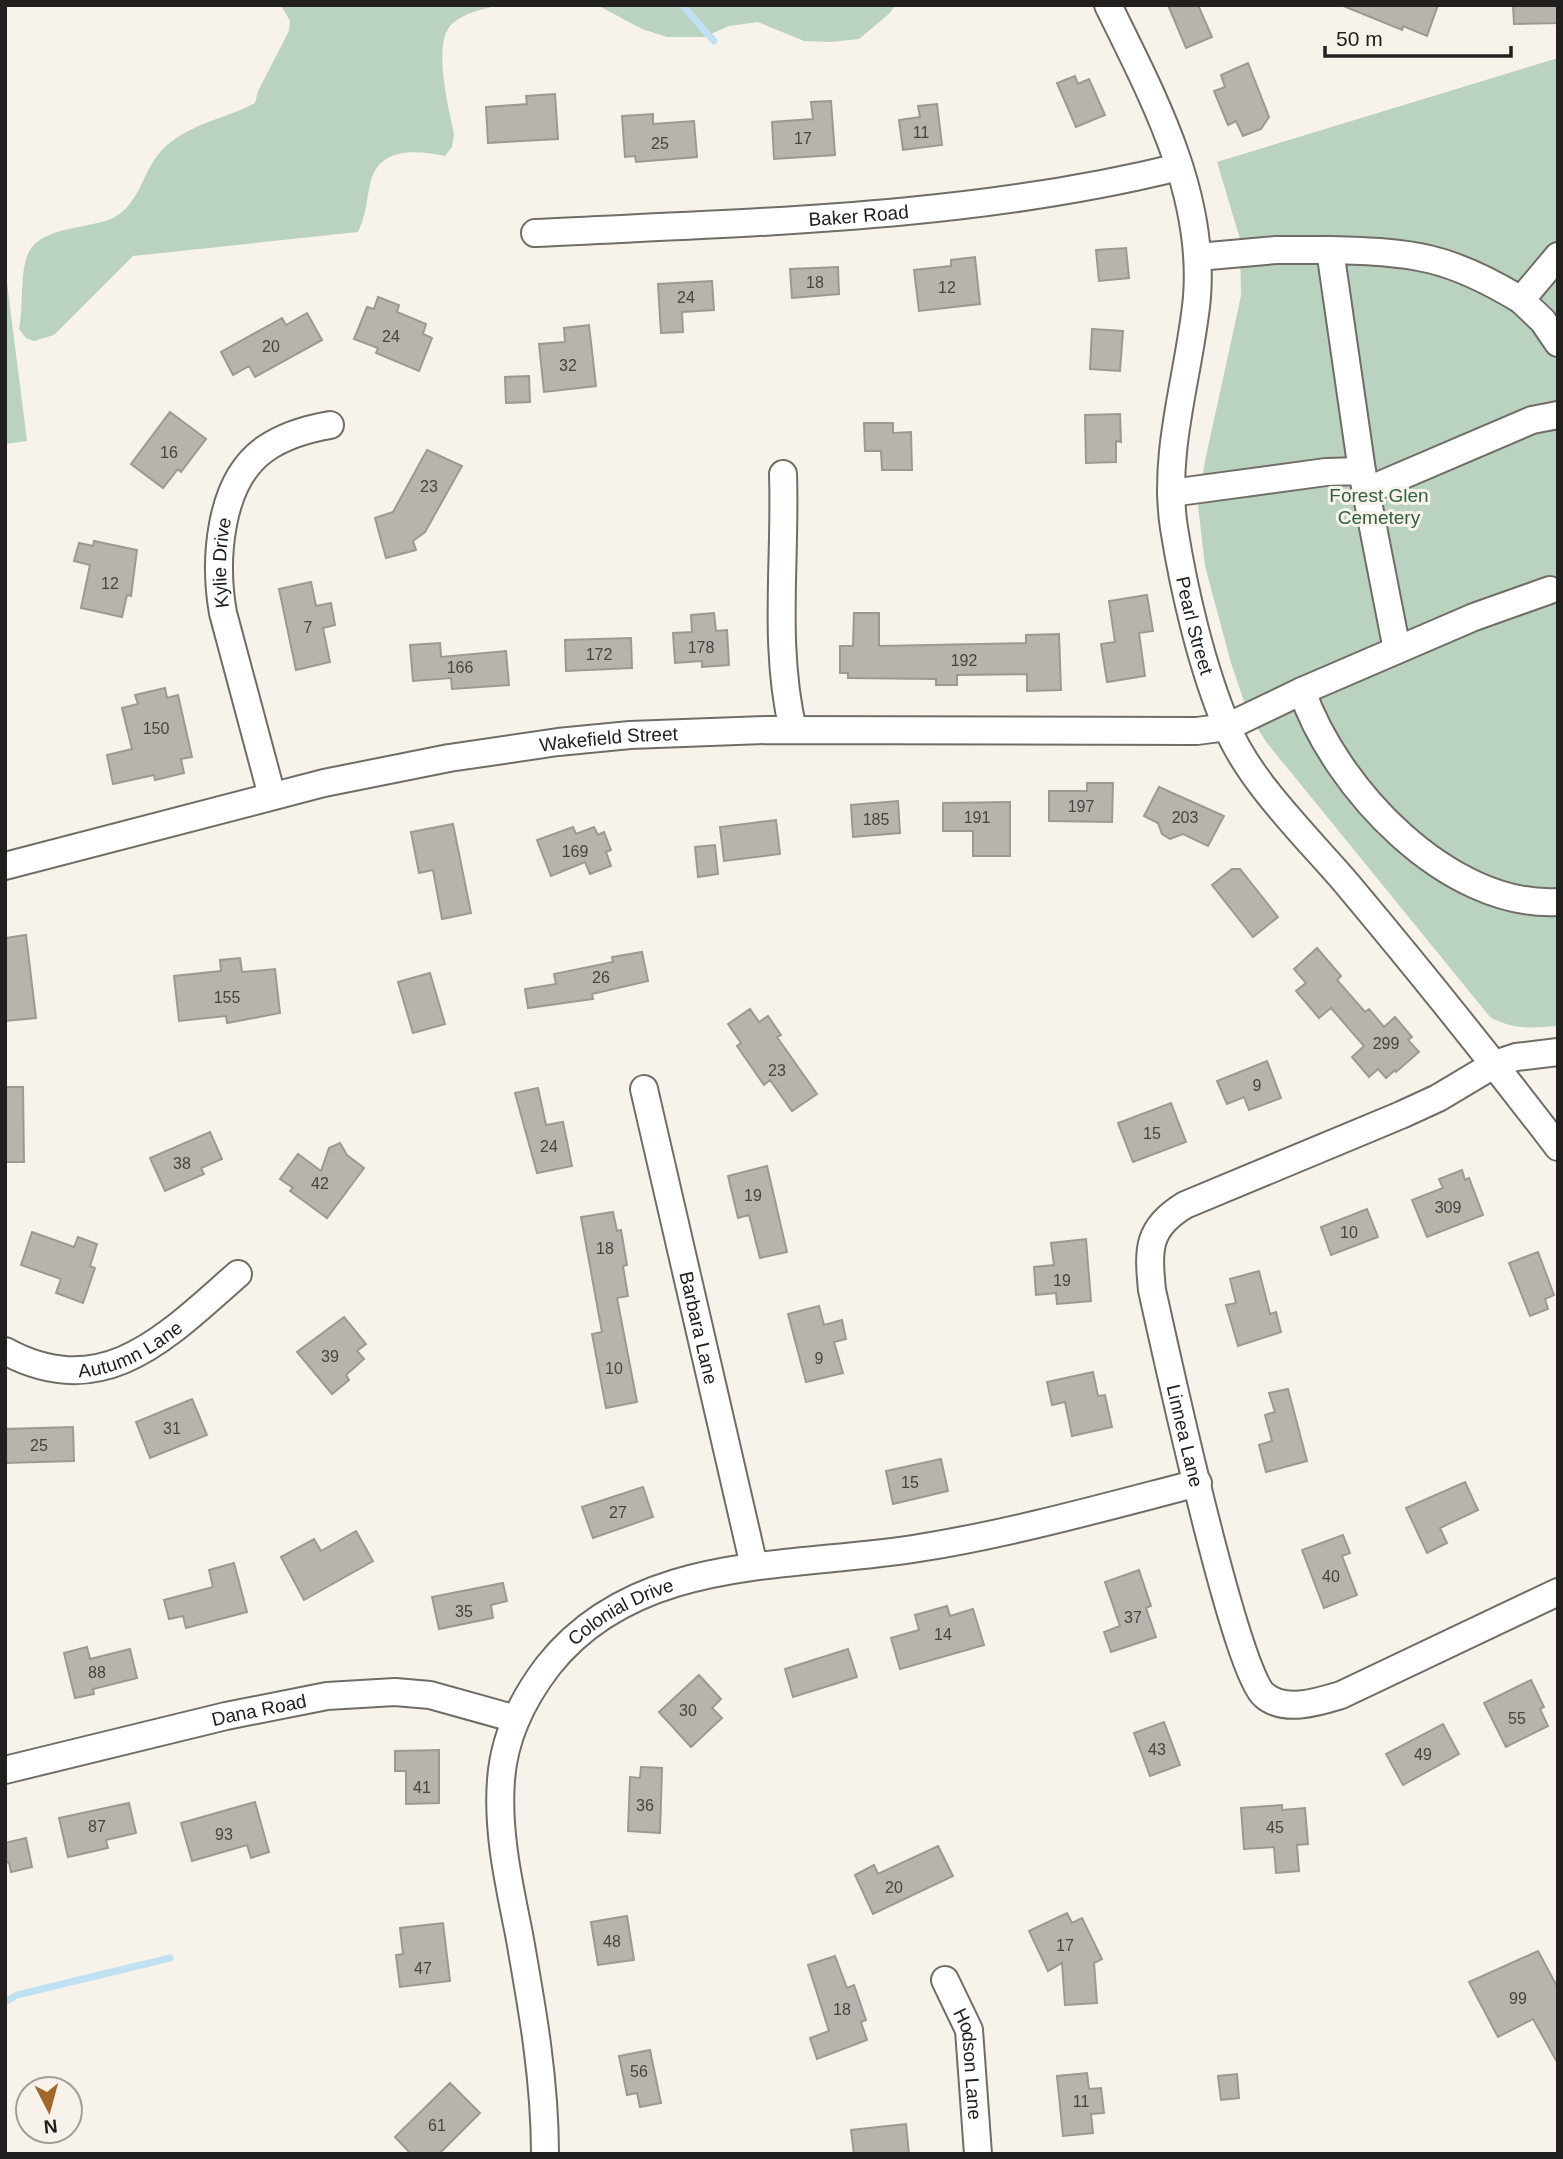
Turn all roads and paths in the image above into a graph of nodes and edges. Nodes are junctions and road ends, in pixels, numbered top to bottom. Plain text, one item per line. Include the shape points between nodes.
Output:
1 (1108, 5) edge
2 (1180, 167) junction
3 (535, 233) dead end
4 (1330, 250) junction
5 (1558, 256) edge
6 (1198, 257) junction
7 (1521, 300) junction
8 (1558, 343) edge
9 (1558, 415) edge
10 (330, 425) dead end
11 (783, 474) dead end
12 (1364, 481) junction
13 (1171, 493) junction
14 (1555, 588) edge
15 (1396, 650) junction
16 (1302, 691) junction
17 (1227, 727) junction
18 (793, 730) junction
19 (272, 796) junction
20 (5, 866) edge
21 (1558, 902) edge
22 (1558, 1052) edge
23 (1495, 1063) junction
24 (644, 1089) dead end
25 (1558, 1147) edge
26 (238, 1274) dead end
27 (5, 1351) edge
28 (1198, 1483) junction
29 (754, 1566) junction
30 (1558, 1592) edge
31 (516, 1719) junction
32 (5, 1770) edge
33 (944, 1980) dead end
34 (545, 2154) edge
35 (978, 2154) edge

1 - 2 street, Pearl Street
2 - 3 street, Baker Road via 1101,184 892,214
2 - 6 street, Pearl Street
4 - 6 street
4 - 7 street via 1427,256 1486,279
4 - 12 street
5 - 7 street
6 - 13 street, Pearl Street via 1194,327
7 - 8 street
9 - 12 street via 1532,420
10 - 19 street, Kylie Drive via 289,436 252,461 226,511 218,547 223,612
11 - 18 street via 780,632
12 - 13 street via 1326,472
12 - 15 street
13 - 17 street, Pearl Street via 1185,579
14 - 15 street, Wakefield Street
15 - 16 street, Wakefield Street
16 - 17 street, Wakefield Street
16 - 21 street via 1314,724 1342,767 1415,847 1451,872 1500,894
17 - 18 street, Wakefield Street via 1196,732 1094,733
17 - 23 street, Pearl Street via 1267,789
18 - 19 street, Wakefield Street via 630,735 505,748
19 - 20 street, Wakefield Street
22 - 23 street, Linnea Lane
23 - 25 street, Pearl Street
23 - 28 street, Linnea Lane via 1426,1104 1200,1198 1161,1222 1151,1246 1152,1290
24 - 29 street, Barbara Lane
26 - 27 street, Autumn Lane via 152,1346 110,1366 55,1369
28 - 29 street, Colonial Drive via 971,1539 872,1555
28 - 30 street, Linnea Lane via 1248,1670 1261,1693 1272,1701 1305,1704 1341,1695
29 - 31 street, Colonial Drive via 655,1588 603,1616 559,1653 535,1683
31 - 32 street, Dana Road via 430,1695 327,1696
31 - 34 street, Colonial Drive via 503,1758 501,1823 542,2076
33 - 35 street, Hodson Lane via 968,2030

